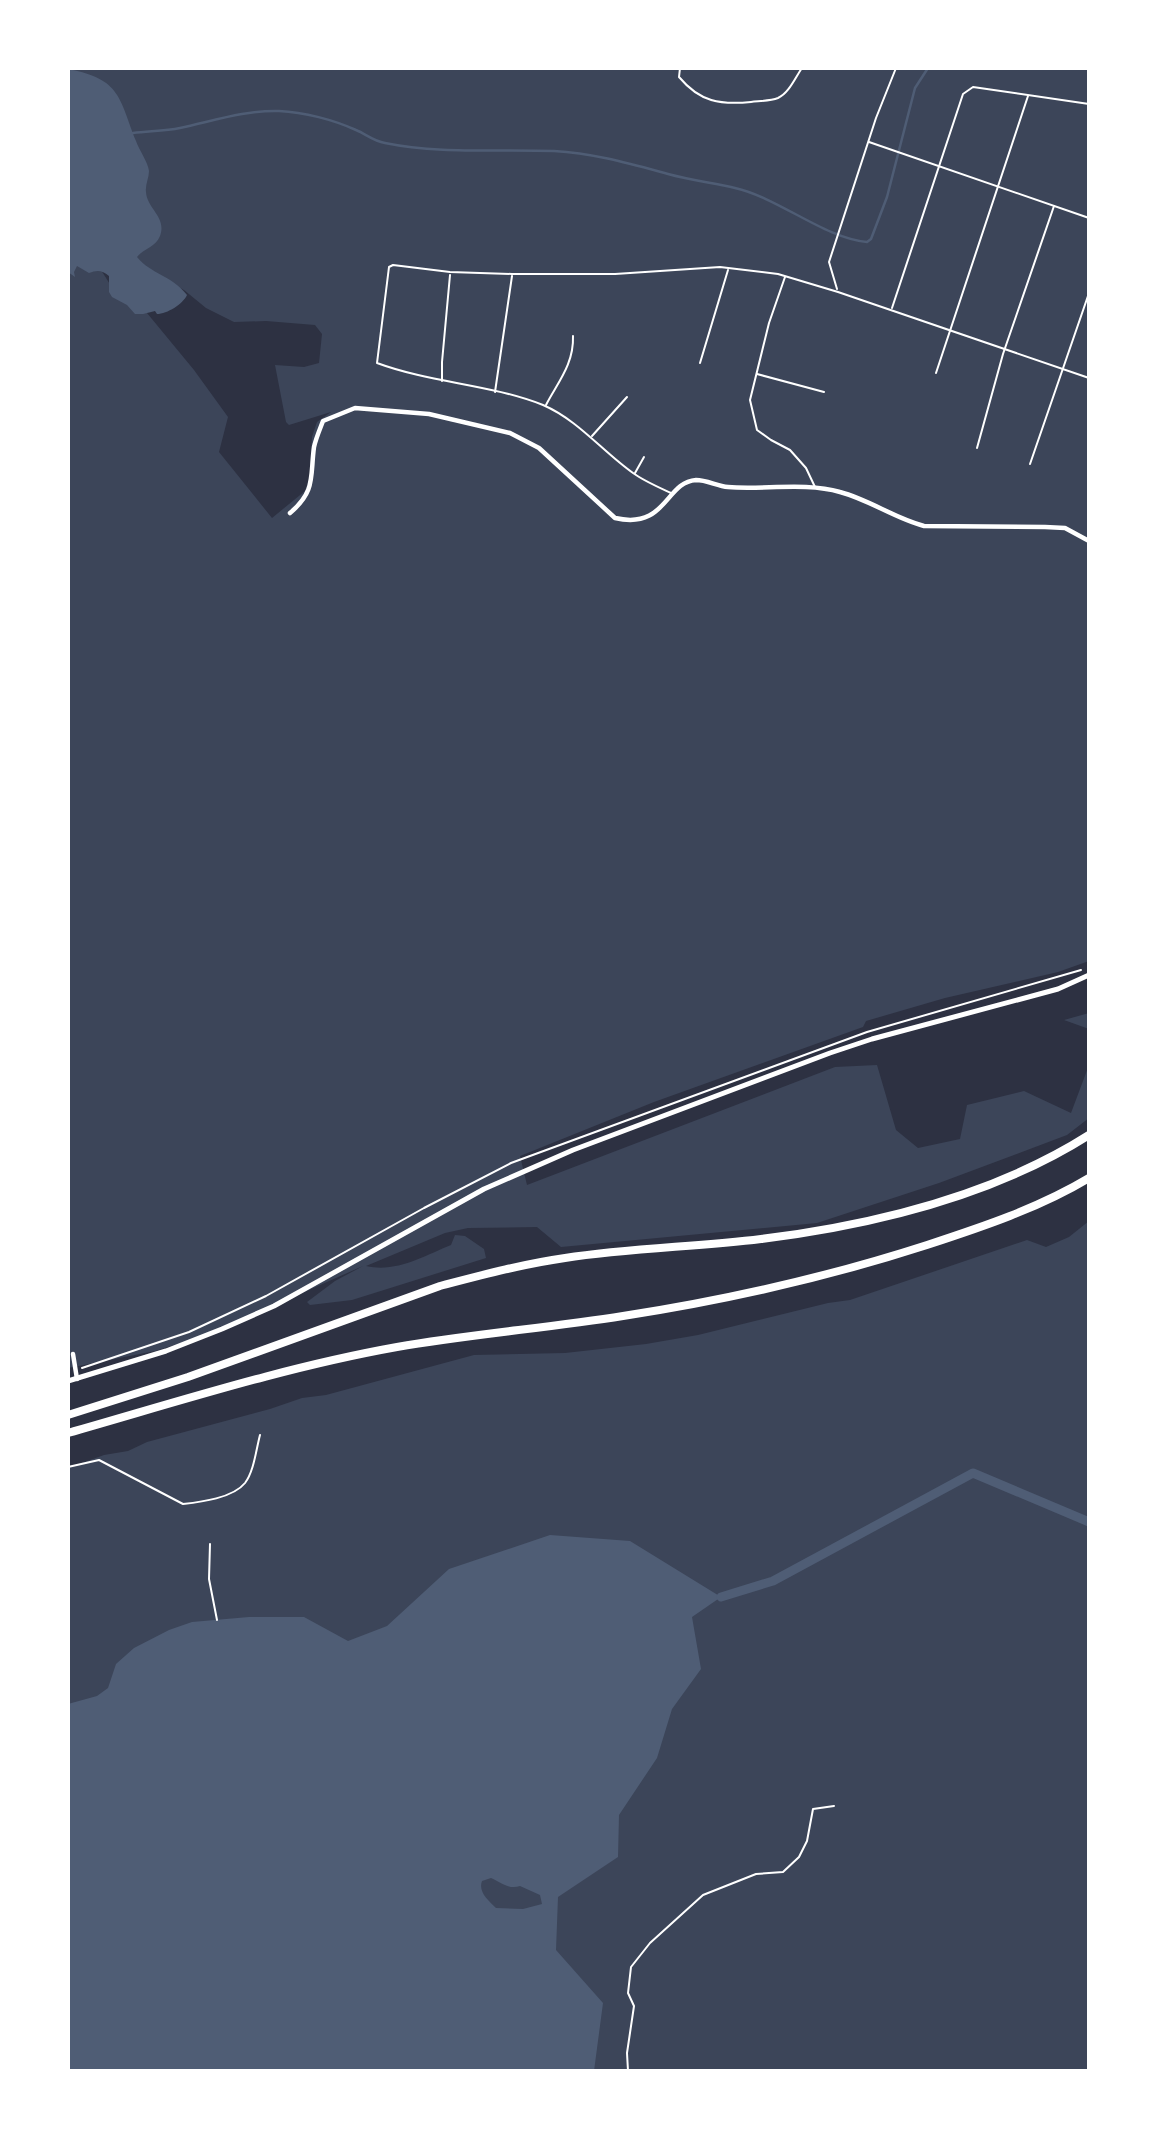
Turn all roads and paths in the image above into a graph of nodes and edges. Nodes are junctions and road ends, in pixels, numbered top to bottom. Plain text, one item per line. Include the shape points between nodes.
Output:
1 (680, 68) edge
2 (802, 68) edge
3 (896, 68) edge
4 (1028, 96) junction
5 (1089, 104) edge
6 (869, 142) junction
7 (940, 167) junction
8 (998, 186) junction
9 (1054, 206) junction
10 (1089, 218) edge
11 (728, 269) junction
12 (450, 272) junction
13 (512, 274) junction
14 (785, 276) junction
15 (838, 292) junction
16 (1089, 293) edge
17 (892, 310) junction
18 (950, 330) junction
19 (573, 336) dead end
20 (1006, 351) junction
21 (700, 363) dead end
22 (1063, 371) junction
23 (756, 373) junction
24 (936, 373) dead end
25 (1089, 378) edge
26 (442, 382) junction
27 (824, 392) dead end
28 (495, 393) junction
29 (627, 397) dead end
30 (545, 406) junction
31 (591, 437) junction
32 (977, 448) dead end
33 (644, 457) dead end
34 (1031, 464) dead end
35 (634, 474) junction
36 (816, 489) junction
37 (673, 494) junction
38 (290, 513) dead end
39 (1089, 541) edge
40 (1089, 975) edge
41 (1089, 1135) edge
42 (1089, 1178) edge
43 (73, 1354) dead end
44 (77, 1378) junction
45 (68, 1381) edge
46 (68, 1415) edge
47 (68, 1433) edge
48 (260, 1436) dead end
49 (68, 1468) edge
50 (210, 1544) dead end
51 (218, 1620) dead end
52 (834, 1806) dead end
53 (628, 2071) edge

1 - 2 lane via 679,77 691,92 730,104 779,97
3 - 6 lane
4 - 5 lane
4 - 7 lane via 968,88 962,94
4 - 8 lane
6 - 7 lane
6 - 15 lane via 829,262
7 - 8 lane
7 - 17 lane
8 - 9 lane
8 - 18 lane
9 - 10 lane
9 - 20 lane
11 - 13 lane
11 - 14 lane
11 - 21 lane
12 - 13 lane
12 - 26 lane
12 - 26 lane via 389,267 377,363
13 - 28 lane
14 - 15 lane
14 - 23 lane
15 - 17 lane
16 - 22 lane
17 - 18 lane
18 - 20 lane
18 - 24 lane
19 - 30 lane via 567,370
20 - 22 lane
20 - 32 lane
22 - 25 lane
22 - 34 lane
23 - 27 lane
23 - 36 lane via 750,400 757,430 790,450
26 - 28 lane
28 - 30 lane
29 - 31 lane
30 - 31 lane
31 - 35 lane
33 - 35 lane
35 - 37 lane
36 - 37 street via 727,487 696,480 682,484
36 - 39 street via 873,503 924,526 1065,528
37 - 38 street via 651,514 629,521 615,518 539,448 510,433 429,414 355,408 323,421 314,446 308,494
40 - 44 street via 1058,989 830,1053 573,1150 484,1189 274,1306 166,1351
41 - 46 highway via 1001,1179 856,1223 759,1240 566,1258 483,1274
42 - 47 highway via 1044,1202 976,1228 807,1279 680,1307 346,1357 243,1381
43 - 44 street
44 - 45 street
48 - 49 lane via 245,1483 232,1493 195,1503 183,1504 99,1460
50 - 51 path via 209,1578
52 - 53 path via 813,1809 807,1841 783,1872 756,1874 703,1895 650,1942 631,1967 628,1993 634,2006

